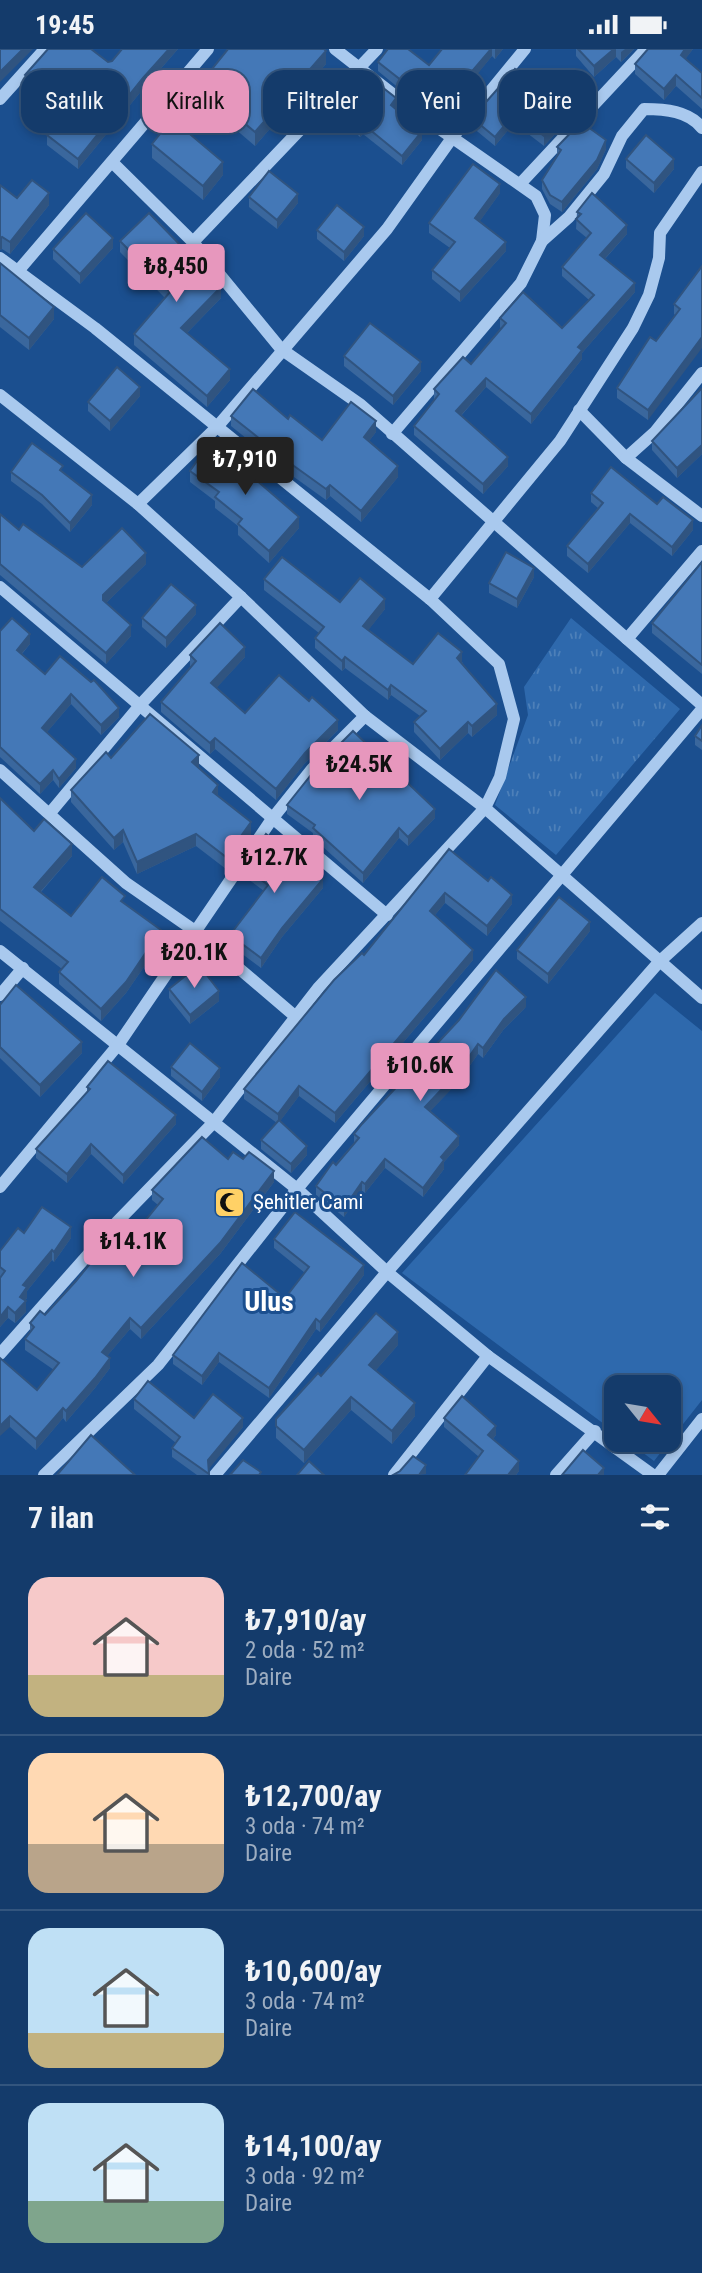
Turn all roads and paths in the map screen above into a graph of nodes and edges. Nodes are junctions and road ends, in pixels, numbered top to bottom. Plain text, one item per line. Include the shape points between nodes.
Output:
1 (45, 49) edge
2 (208, 49) edge
3 (335, 49) edge
4 (377, 49) edge
5 (525, 49) edge
6 (646, 49) edge
7 (360, 68) junction
8 (0, 99) edge
9 (702, 128) edge
10 (452, 138) junction
11 (112, 162) junction
12 (702, 171) edge
13 (520, 184) junction
14 (542, 241) junction
15 (193, 242) junction
16 (0, 258) edge
17 (18, 271) junction
18 (281, 349) junction
19 (702, 373) edge
20 (0, 395) edge
21 (579, 410) junction
22 (217, 427) junction
23 (392, 434) junction
24 (626, 459) junction
25 (138, 504) junction
26 (702, 516) edge
27 (492, 521) junction
28 (702, 551) edge
29 (0, 587) edge
30 (241, 597) junction
31 (430, 599) junction
32 (627, 639) junction
33 (141, 704) junction
34 (702, 707) edge
35 (365, 716) junction
36 (0, 771) edge
37 (485, 808) junction
38 (50, 813) junction
39 (272, 818) junction
40 (562, 877) junction
41 (387, 915) junction
42 (702, 923) edge
43 (195, 931) junction
44 (0, 951) edge
45 (659, 962) junction
46 (23, 968) junction
47 (0, 995) edge
48 (702, 998) edge
49 (296, 1017) junction
50 (118, 1045) junction
51 (214, 1122) junction
52 (0, 1187) edge
53 (297, 1189) junction
54 (387, 1272) junction
55 (0, 1354) edge
56 (488, 1356) junction
57 (702, 1419) edge
58 (596, 1431) junction
59 (44, 1475) edge
60 (215, 1475) edge
61 (394, 1475) edge
62 (556, 1475) edge
63 (656, 1475) edge

1 - 8 street
2 - 11 street
3 - 7 street
4 - 7 street
5 - 10 street
6 - 13 street
7 - 10 street
7 - 15 street
9 - 14 street via 695,119 666,109 644,109 622,136 604,174 569,217
10 - 13 street
10 - 18 street via 387,229
11 - 15 street
11 - 17 street
12 - 21 street via 660,233 649,295 633,328
13 - 14 street via 536,196 545,215
14 - 23 street via 521,283
15 - 18 street
16 - 17 street
17 - 22 street
18 - 22 street
18 - 23 street via 361,405
19 - 24 street via 655,432
20 - 25 street
21 - 24 street
21 - 27 street via 560,441
22 - 25 street
22 - 31 street
23 - 27 street
24 - 26 street
25 - 30 street
27 - 31 street
27 - 32 street
28 - 32 street
29 - 33 street
30 - 33 street
30 - 35 street
31 - 37 street via 499,664 514,719 500,777
32 - 34 street
33 - 38 street
33 - 39 street
34 - 40 street
35 - 37 street
35 - 39 street
36 - 38 street
37 - 40 street
37 - 41 street
38 - 43 street via 126,883
39 - 41 street
39 - 43 street
40 - 45 street
40 - 53 street
41 - 49 street
42 - 45 street
43 - 49 street
43 - 50 street
44 - 46 street
45 - 48 street
45 - 54 street
46 - 47 street
46 - 50 street
49 - 51 street
50 - 51 street
50 - 52 street
51 - 53 street
51 - 55 street
53 - 54 street
53 - 59 street via 158,1365
54 - 56 street
54 - 60 street
56 - 58 street
56 - 61 street
57 - 63 street
58 - 62 street
58 - 63 street

